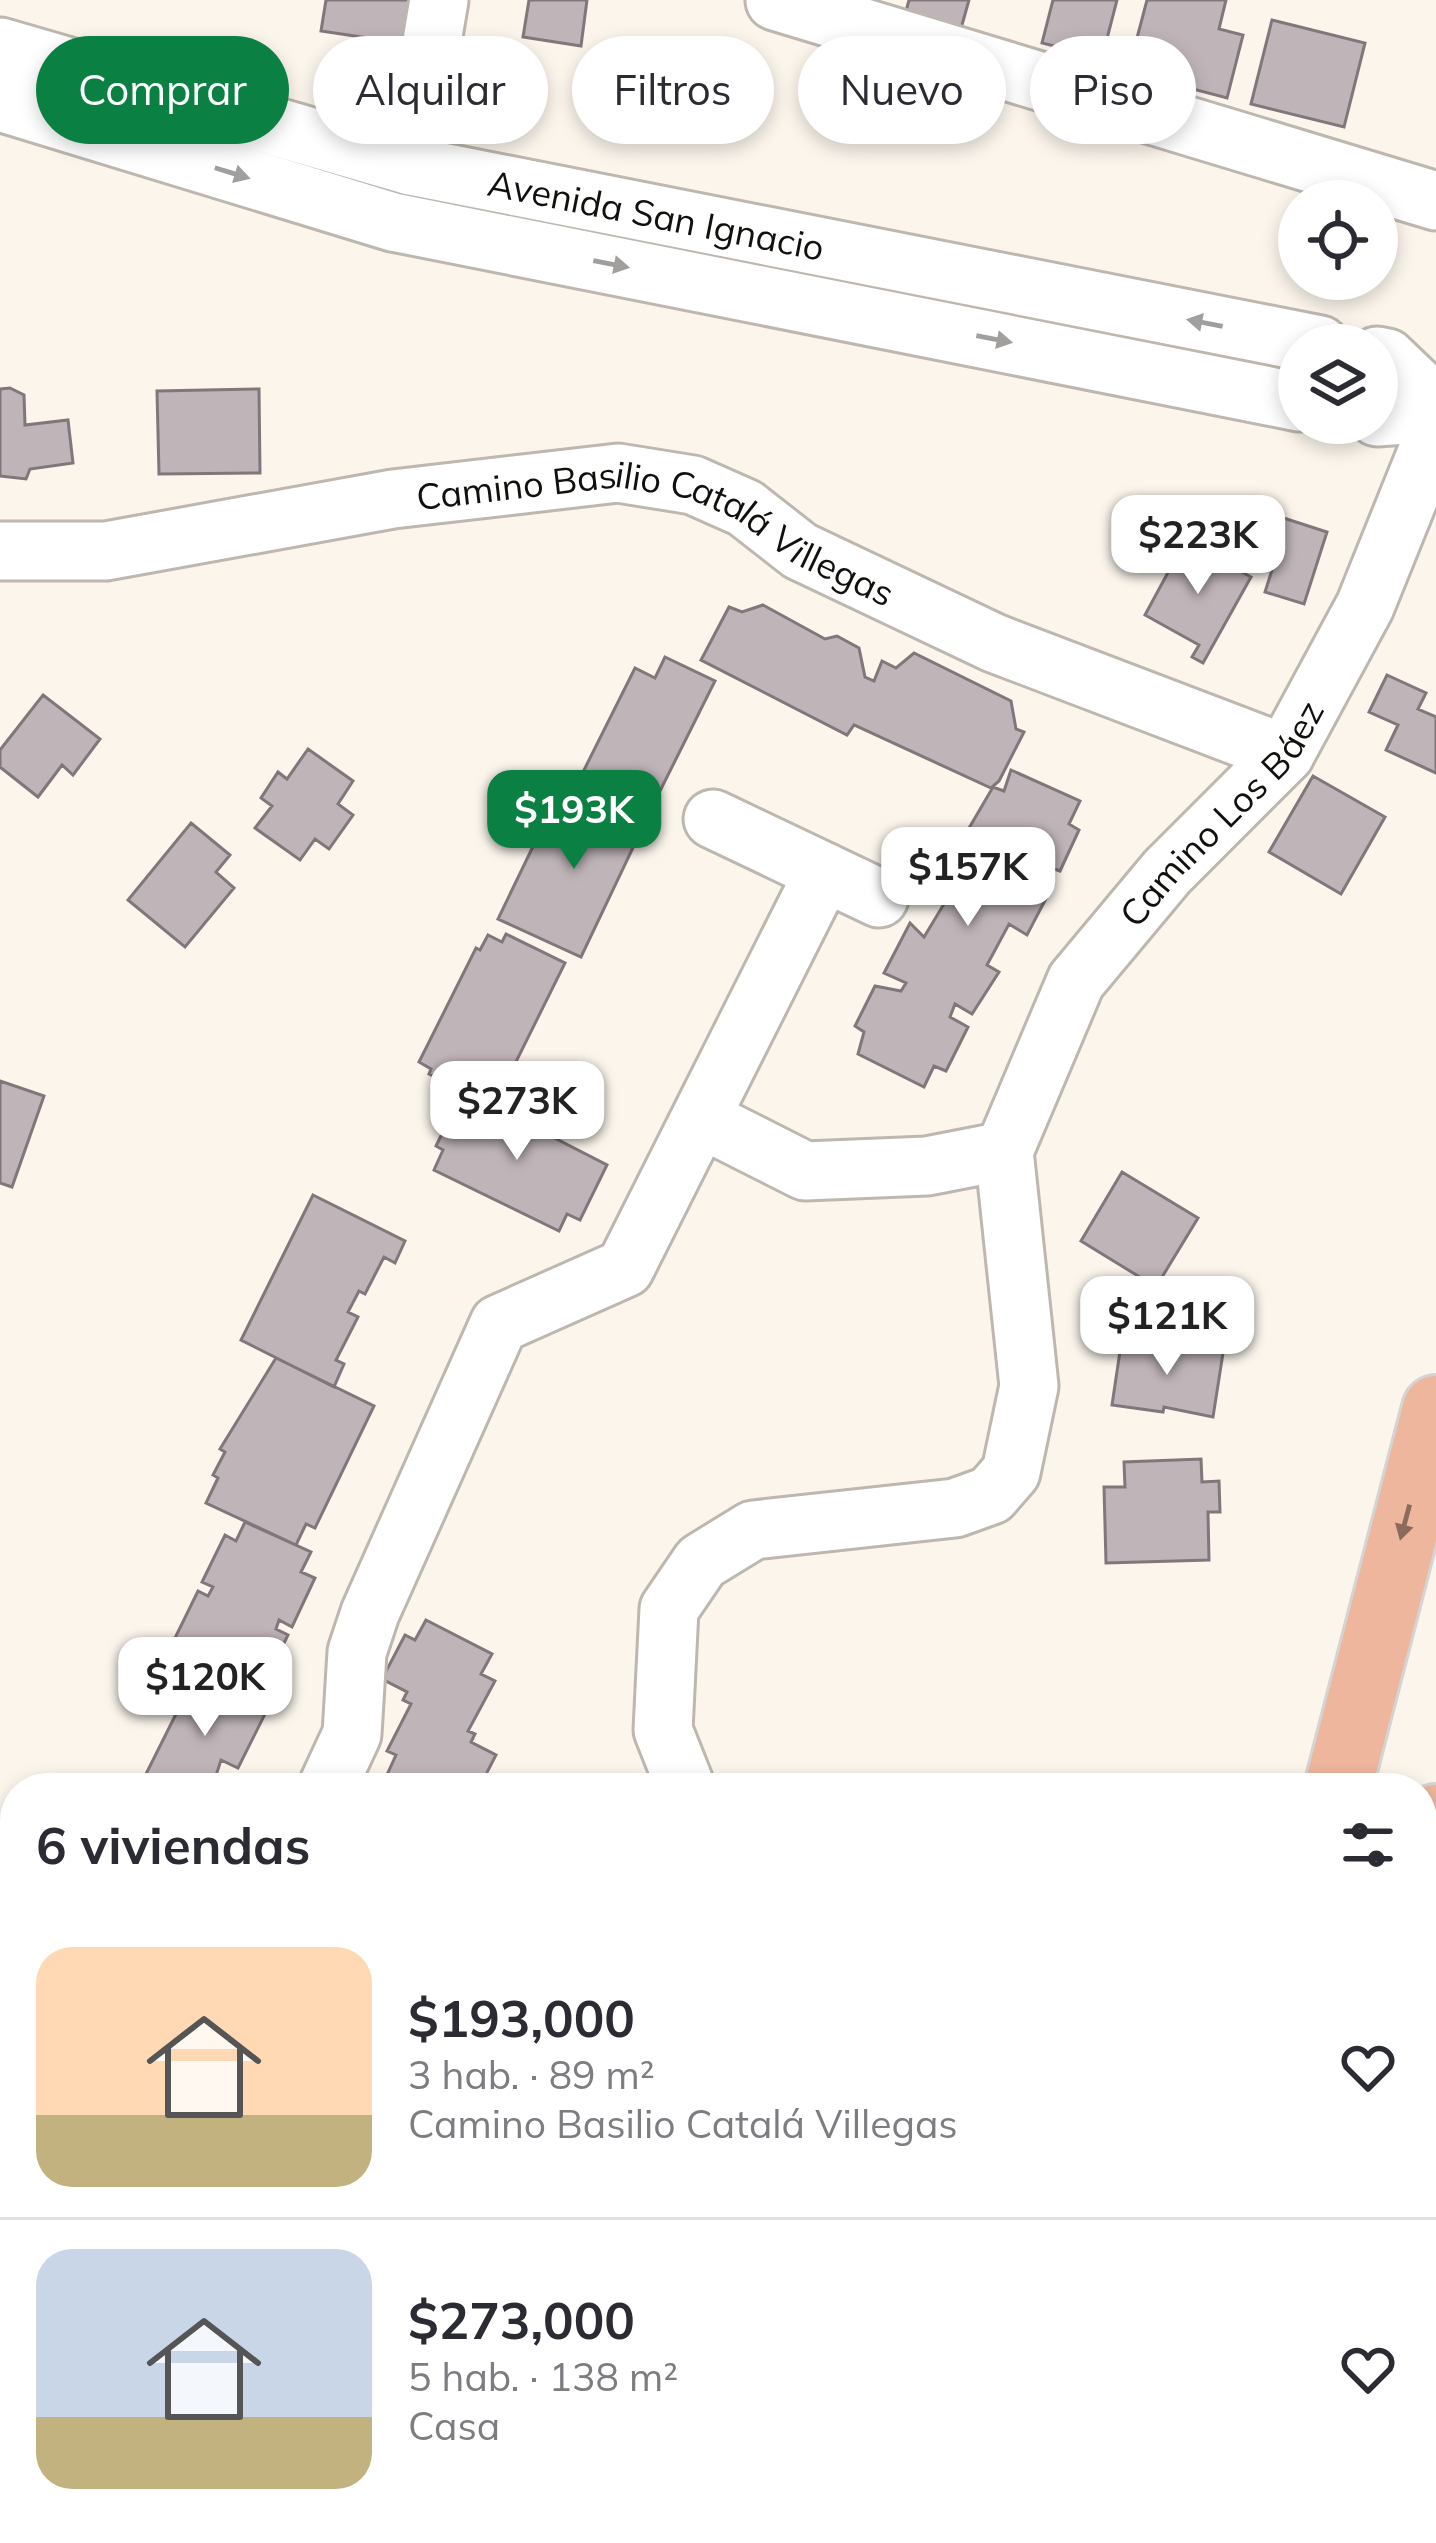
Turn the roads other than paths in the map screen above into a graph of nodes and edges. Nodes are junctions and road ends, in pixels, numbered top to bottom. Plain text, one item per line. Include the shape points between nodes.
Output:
1 (439, 0) edge
2 (776, 1) edge
3 (0, 47) edge
4 (0, 102) edge
5 (411, 166) junction
6 (1436, 201) edge
7 (1278, 337) edge
8 (1398, 369) edge
9 (1278, 398) edge
10 (1436, 409) edge
11 (1398, 414) edge
12 (1436, 430) edge
13 (0, 550) edge
14 (1285, 754) junction
15 (713, 819) dead end
16 (824, 872) junction
17 (878, 898) dead end
18 (702, 1119) junction
19 (1004, 1151) junction
20 (1436, 1409) edge
21 (333, 1773) edge
22 (680, 1773) edge
23 (1342, 1773) edge

1 - 5 street
2 - 6 street
3 - 5 street, Avenida San Ignacio
4 -> 9 street, Avenida San Ignacio via 393,221
7 -> 5 street, Avenida San Ignacio
8 - 10 street
10 - 11 street
12 - 14 street, Camino Los Báez via 1365,606
13 - 14 street, Camino Basilio Catalá Villegas via 106,551 393,499 618,473 693,485 745,508 800,551 994,643
14 - 19 street, Camino Los Báez via 1167,872 1076,981
15 - 16 street
16 - 17 street
16 - 18 street
18 - 19 street via 805,1171 927,1166
18 - 21 street via 625,1268 499,1324 370,1613 357,1652 352,1734
19 - 22 street, Camino Los Báez via 1029,1386 1011,1472 991,1495 955,1508 753,1530 701,1562 669,1609 663,1730
20 -> 23 main road

